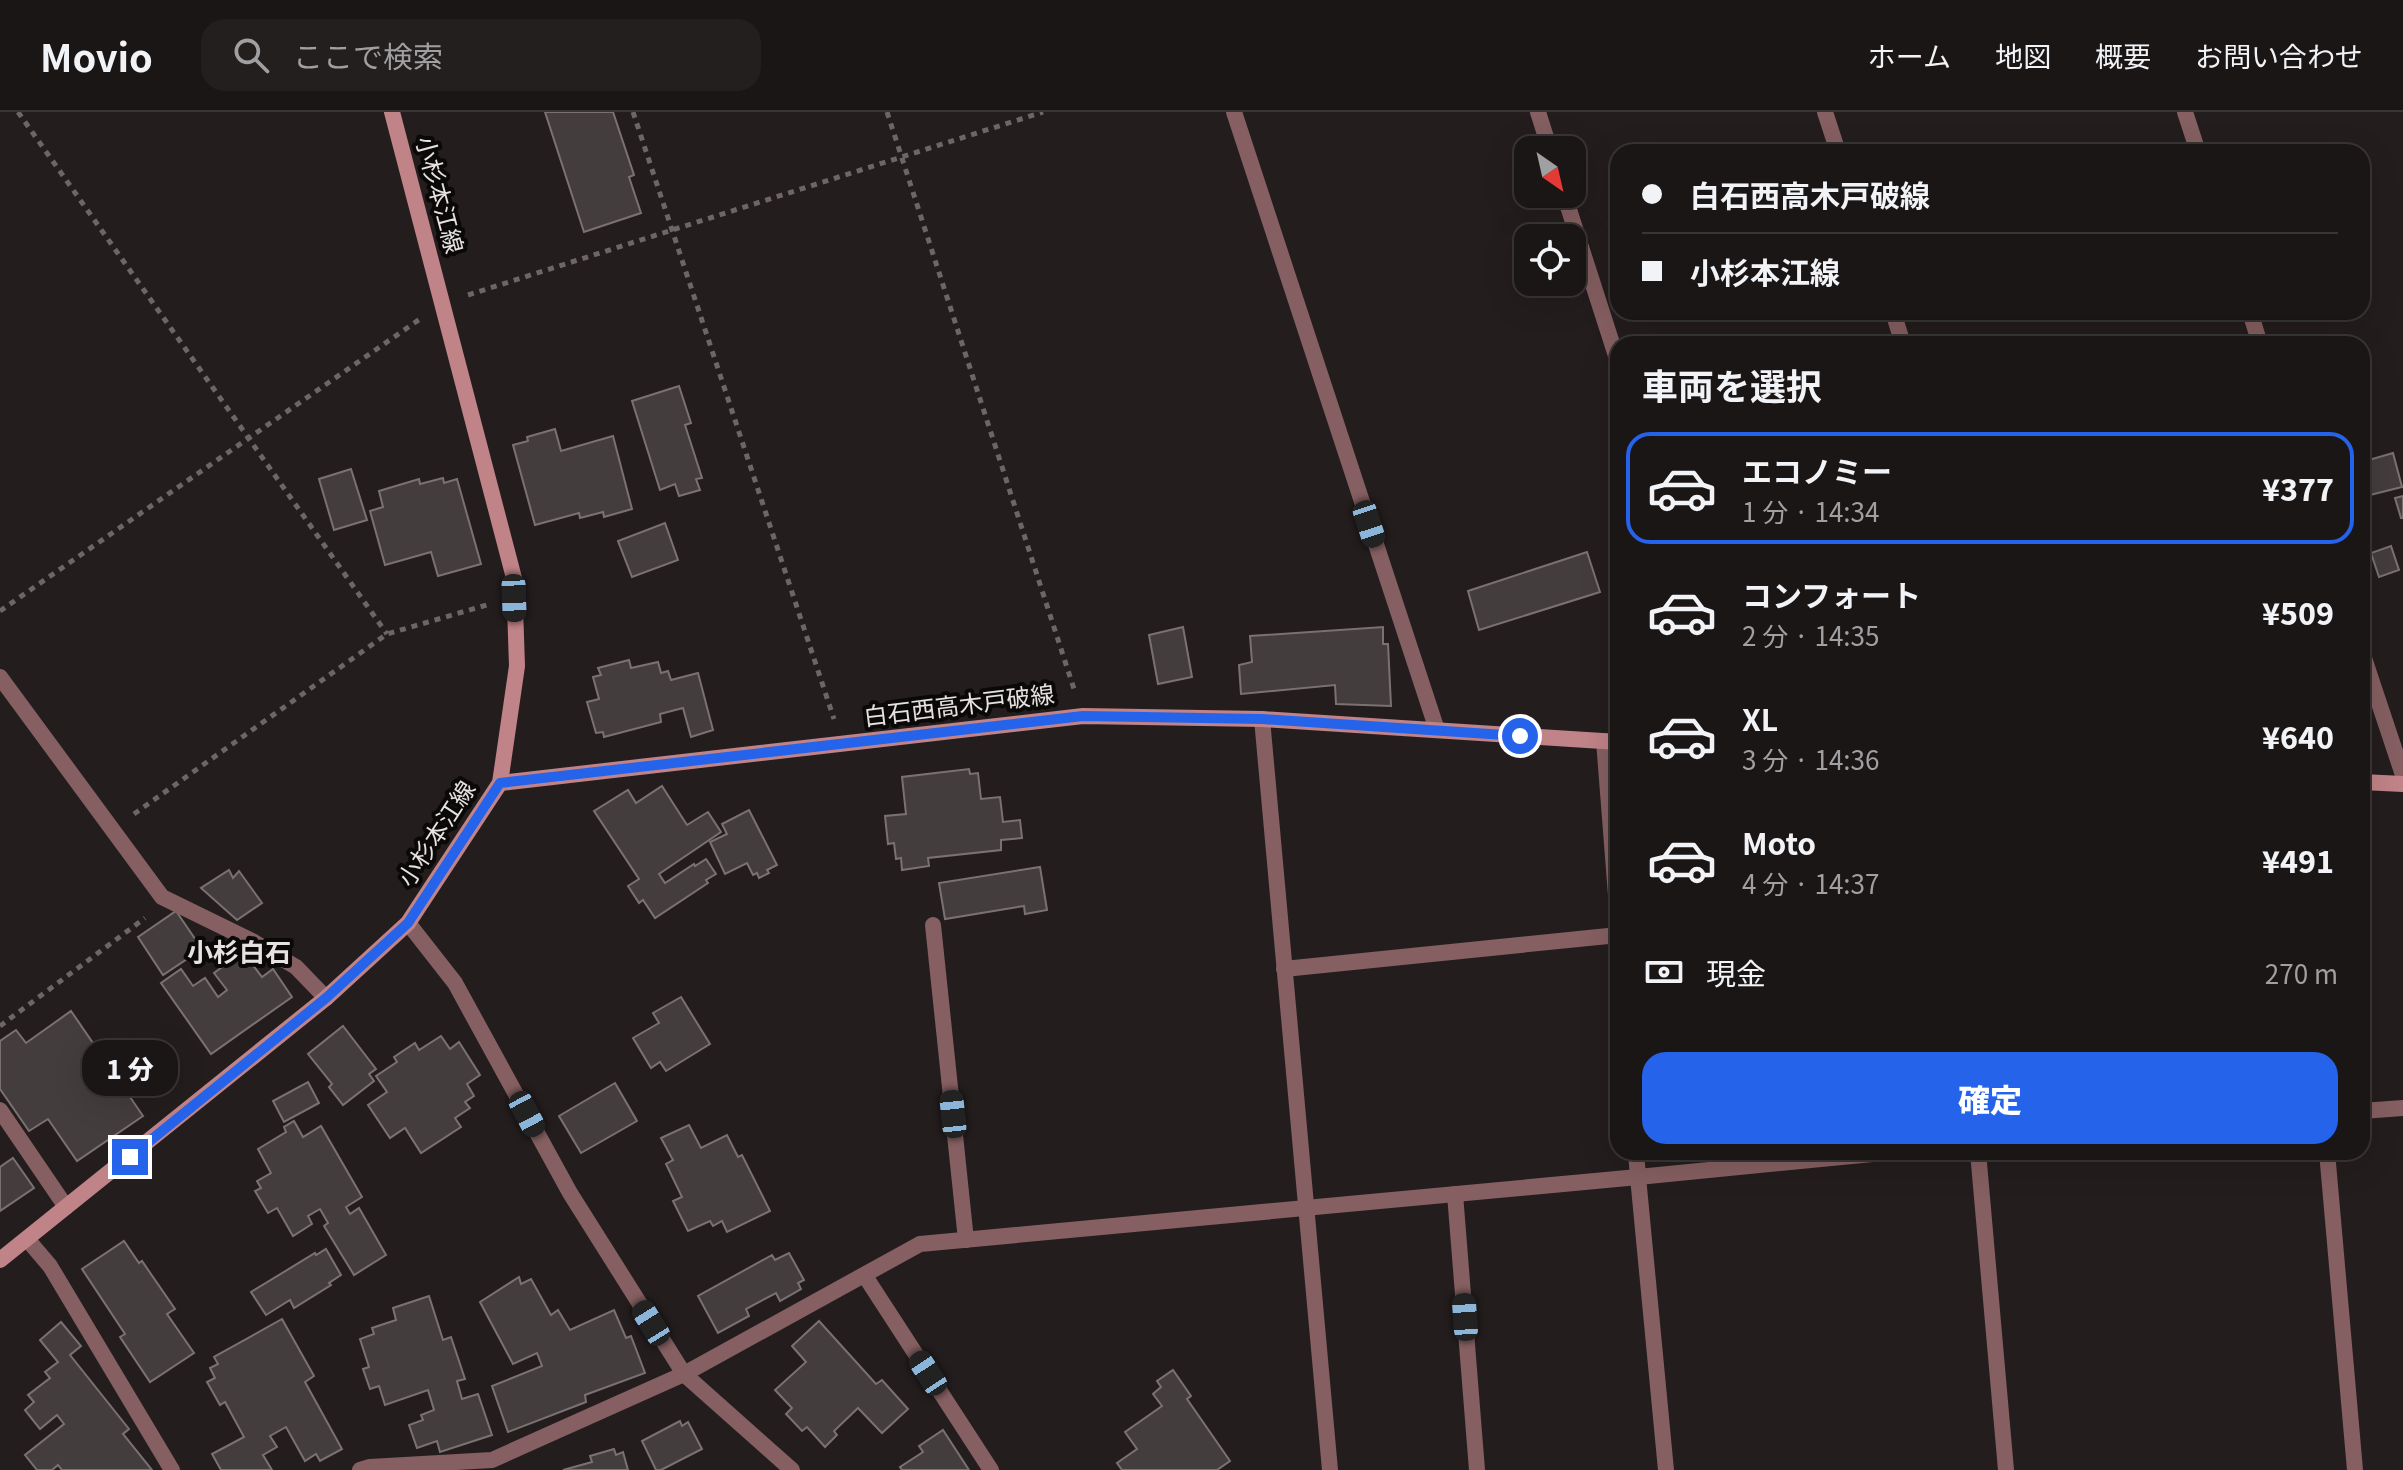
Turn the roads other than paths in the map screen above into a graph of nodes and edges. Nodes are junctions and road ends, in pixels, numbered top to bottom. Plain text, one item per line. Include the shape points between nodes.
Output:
1 (392, 112) edge
2 (1234, 112) edge
3 (1538, 112) edge
4 (1825, 112) edge
5 (2185, 112) edge
6 (1546, 136) edge
7 (1835, 144) edge
8 (2195, 144) edge
9 (1568, 208) edge
10 (1610, 337) edge
11 (2370, 676) edge
12 (0, 677) edge
13 (1262, 719) junction
14 (1437, 730) junction
15 (1610, 741) edge
16 (2403, 775) edge
17 (2370, 782) edge
18 (500, 783) junction
19 (2403, 784) edge
20 (408, 923) junction
21 (933, 925) dead end
22 (1610, 936) edge
23 (1284, 969) junction
24 (326, 998) junction
25 (2403, 1108) edge
26 (0, 1110) edge
27 (2370, 1110) edge
28 (1637, 1160) edge
29 (1811, 1160) edge
30 (1979, 1160) edge
31 (2328, 1160) edge
32 (1638, 1177) junction
33 (1455, 1194) junction
34 (66, 1207) junction
35 (1306, 1208) junction
36 (27, 1239) junction
37 (966, 1240) junction
38 (0, 1260) edge
39 (865, 1276) junction
40 (684, 1374) junction
41 (172, 1470) edge
42 (360, 1470) edge
43 (792, 1470) edge
44 (991, 1470) edge
45 (1330, 1470) edge
46 (1477, 1470) edge
47 (1666, 1470) edge
48 (2006, 1470) edge
49 (2355, 1470) edge

1 - 18 main road, 小杉本江線 via 514,578 517,666
2 - 14 street
3 - 6 street
4 - 7 street
5 - 8 street
9 - 10 street
11 - 16 street
12 - 24 street via 162,897 296,967
13 - 14 main road, 白石西高木戸破線
13 - 18 main road, 白石西高木戸破線 via 1083,716
13 - 23 street
14 - 15 main road, 白石西高木戸破線
17 - 19 main road
18 - 20 main road, 小杉本江線
20 - 24 main road, 小杉本江線
20 - 40 street via 455,983 570,1193
21 - 37 street
22 - 23 street
23 - 35 street
24 - 34 main road, 小杉本江線
25 - 27 street
26 - 34 street
28 - 32 street
29 - 32 street
30 - 48 street
31 - 49 street
32 - 33 street
32 - 47 street
33 - 35 street
33 - 46 street
34 - 36 main road, 小杉本江線
35 - 37 street
35 - 45 street
36 - 38 main road, 小杉本江線
36 - 41 street via 50,1266
37 - 39 street via 920,1244
39 - 40 street
39 - 44 street
40 - 42 street via 492,1460
40 - 43 street

